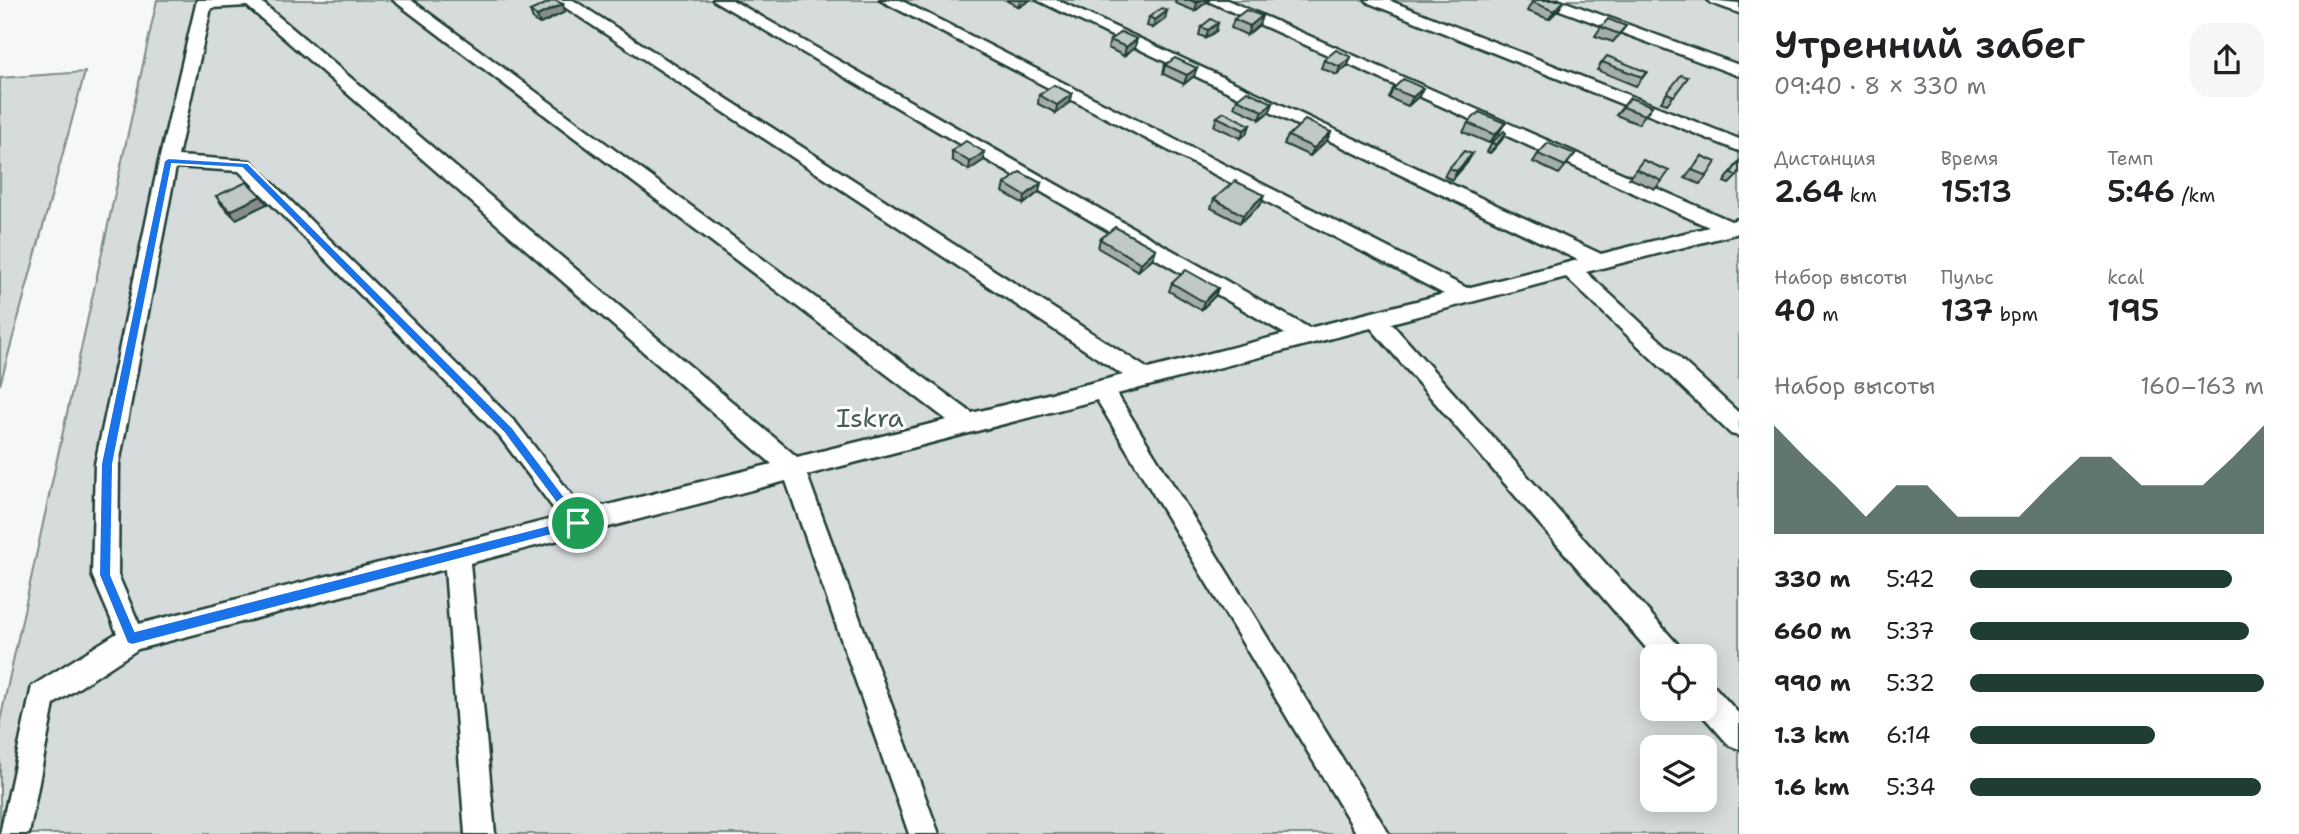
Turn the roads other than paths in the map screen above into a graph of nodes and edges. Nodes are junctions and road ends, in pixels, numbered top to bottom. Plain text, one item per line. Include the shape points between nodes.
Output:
1 (401, 0) edge
2 (562, 0) edge
3 (721, 0) edge
4 (888, 0) edge
5 (1045, 0) edge
6 (1214, 0) edge
7 (1374, 0) edge
8 (1546, 0) edge
9 (1716, 0) edge
10 (204, 2) edge
11 (1739, 8) edge
12 (1739, 71) edge
13 (1739, 145) edge
14 (168, 161) junction
15 (1734, 227) edge
16 (1598, 261) junction
17 (1570, 269) junction
18 (1465, 296) junction
19 (1375, 319) junction
20 (1306, 336) junction
21 (1144, 378) junction
22 (1102, 389) junction
23 (968, 423) junction
24 (1739, 427) edge
25 (793, 468) junction
26 (578, 523) junction
27 (457, 555) junction
28 (132, 638) junction
29 (1659, 644) edge
30 (1717, 710) edge
31 (1739, 735) edge
32 (15, 834) edge
33 (480, 834) edge
34 (925, 834) edge
35 (1374, 834) edge

1 - 23 lane
2 - 21 lane
3 - 20 lane
4 - 18 lane
5 - 16 lane
6 - 15 lane
7 - 13 lane
8 - 12 lane
9 - 11 lane
10 - 14 lane
10 - 25 lane via 251,1
14 - 26 lane via 244,165 508,430
14 - 28 lane via 107,464 105,575
15 - 16 lane
16 - 17 lane
17 - 18 lane
17 - 24 lane
18 - 19 lane
19 - 20 lane
19 - 29 lane
20 - 21 lane
21 - 22 lane
22 - 23 lane
22 - 35 lane
23 - 25 lane
25 - 26 lane
25 - 34 lane
26 - 27 lane
27 - 28 lane
27 - 33 lane
28 - 32 lane via 41,696
30 - 31 lane

